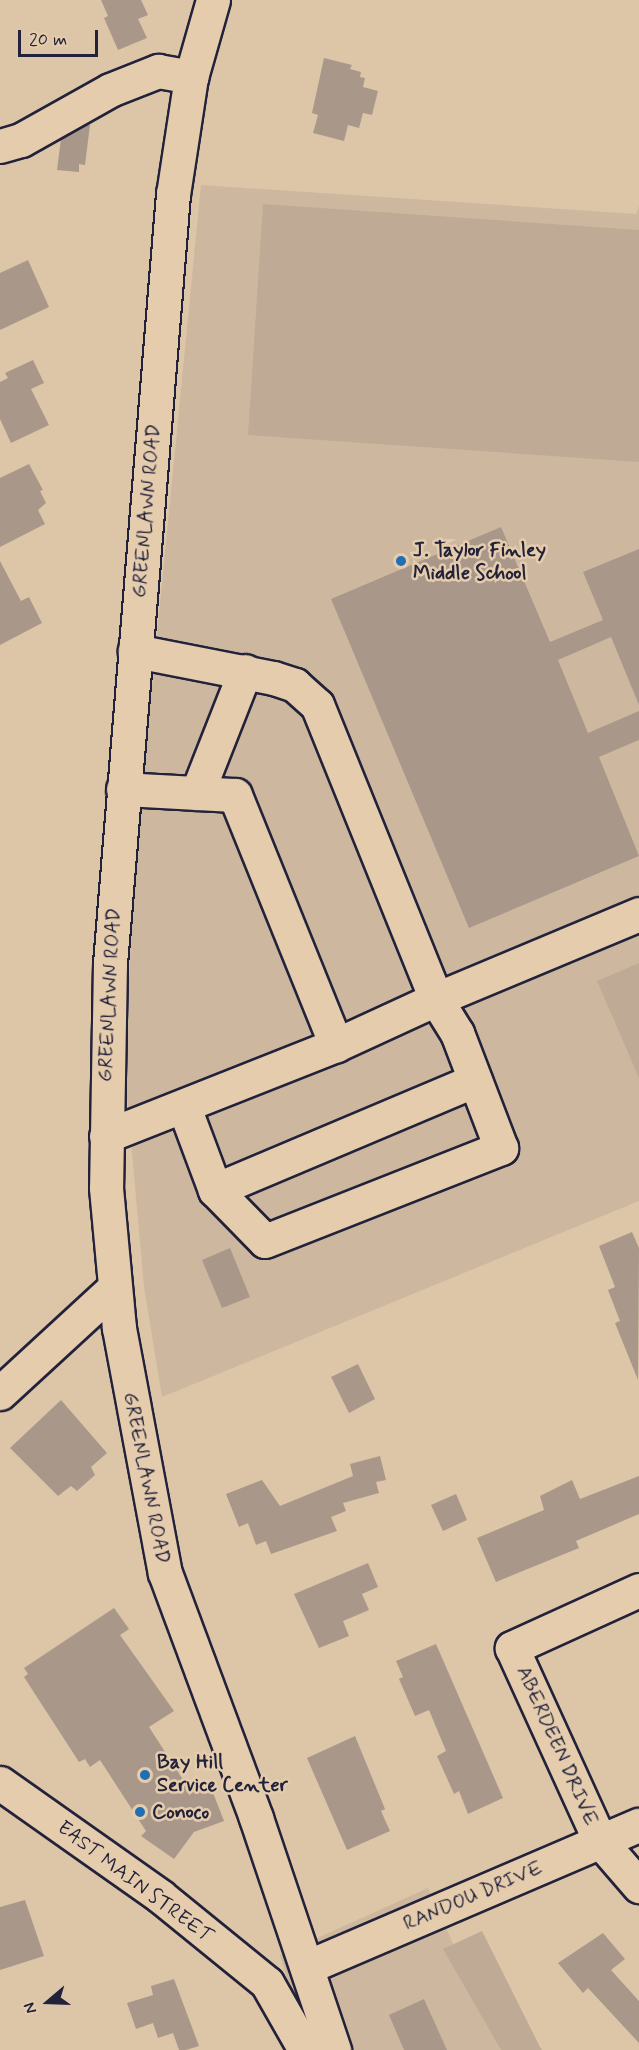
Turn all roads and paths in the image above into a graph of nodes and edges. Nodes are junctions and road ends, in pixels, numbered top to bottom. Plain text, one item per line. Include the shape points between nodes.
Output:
1 (213, 0) edge
2 (192, 77) junction
3 (0, 146) edge
4 (135, 651) junction
5 (245, 671) junction
6 (123, 789) junction
7 (197, 793) junction
8 (639, 914) edge
9 (436, 999) junction
10 (336, 1045) junction
11 (475, 1080) junction
12 (184, 1107) junction
13 (106, 1136) junction
14 (214, 1190) junction
15 (114, 1288) junction
16 (0, 1393) edge
17 (639, 1590) edge
18 (0, 1783) edge
19 (639, 1825) edge
20 (600, 1841) junction
21 (639, 1886) edge
22 (307, 1967) junction
23 (267, 1983) junction
24 (304, 2050) edge
25 (334, 2050) edge

1 - 2 main road, GREENLAWN ROAD
2 - 3 main road via 158,71 110,90 21,140
2 - 4 main road, GREENLAWN ROAD via 173,194
4 - 5 main road
4 - 6 main road, GREENLAWN ROAD
5 - 7 main road
5 - 9 main road via 296,685 316,705
6 - 7 main road
6 - 13 main road, GREENLAWN ROAD via 105,1049
7 - 10 main road via 235,795
8 - 9 main road
9 - 10 main road
9 - 11 main road via 457,1033
10 - 12 main road
11 - 14 main road
11 - 14 main road via 501,1148 265,1241
12 - 13 main road
12 - 14 main road
13 - 15 main road, GREENLAWN ROAD
15 - 16 main road
15 - 22 main road, GREENLAWN ROAD via 165,1572
17 - 20 main road, ABERDEEN DRIVE via 512,1648
18 - 23 main road, EAST MAIN STREET via 160,1896
19 - 20 main road, RANDOU DRIVE
20 - 21 main road
20 - 22 main road, RANDOU DRIVE
22 - 23 main road
22 - 25 main road
23 - 24 main road, EAST MAIN STREET

